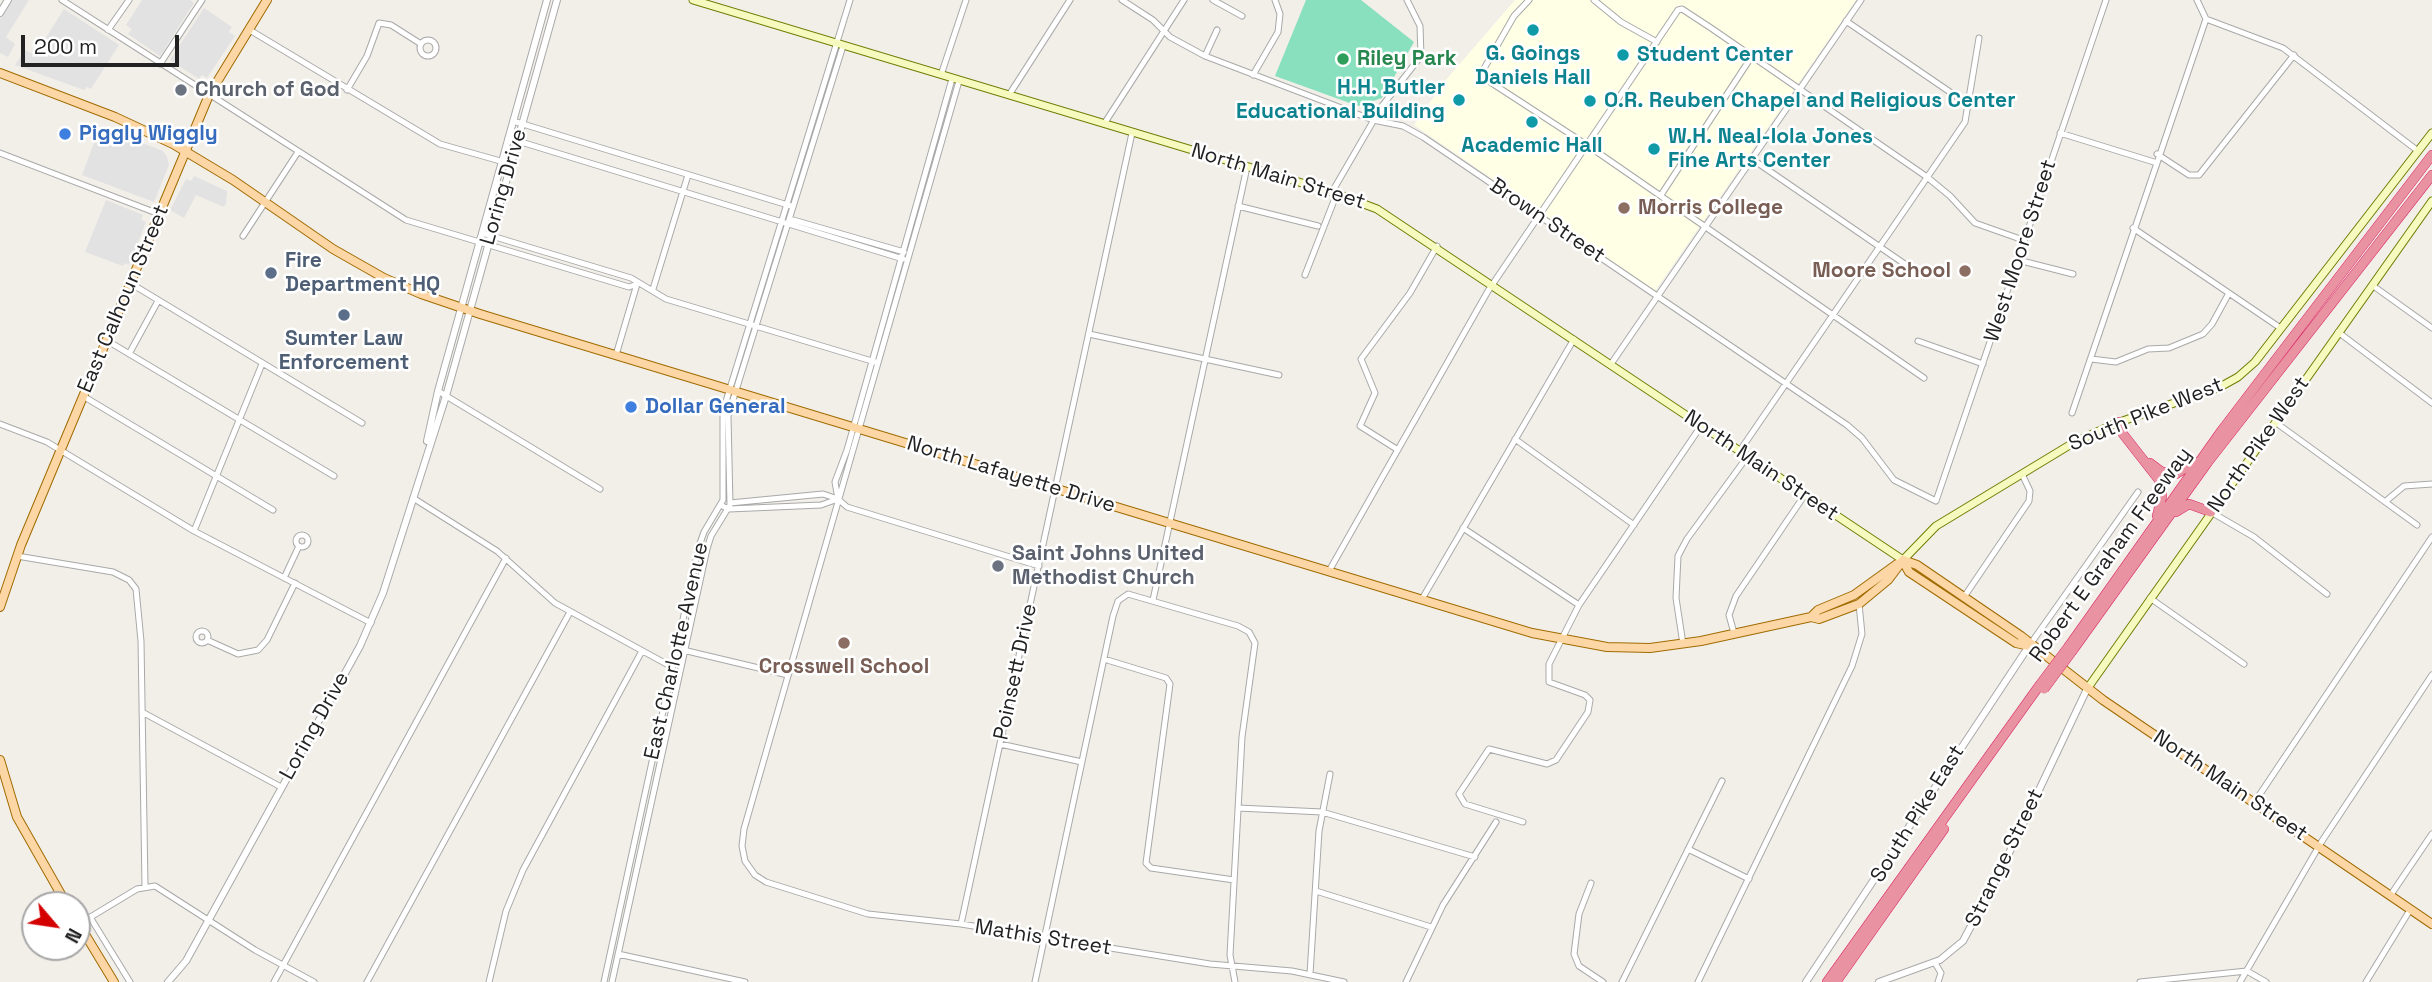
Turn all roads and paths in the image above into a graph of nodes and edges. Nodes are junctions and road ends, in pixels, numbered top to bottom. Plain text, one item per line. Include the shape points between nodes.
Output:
1 (8, 0) edge
2 (62, 0) edge
3 (129, 0) edge
4 (202, 0) edge
5 (267, 0) edge
6 (547, 0) edge
7 (557, 0) edge
8 (694, 0) edge
9 (850, 0) edge
10 (966, 0) edge
11 (1070, 0) edge
12 (1122, 0) edge
13 (1184, 0) edge
14 (1213, 0) edge
15 (1275, 0) edge
16 (1407, 0) edge
17 (1529, 0) edge
18 (1594, 0) edge
19 (1861, 0) edge
20 (2106, 0) edge
21 (2197, 0) edge
22 (0, 13) edge
23 (1242, 16) dead end
24 (2206, 19) junction
25 (1846, 21) junction
26 (248, 29) junction
27 (108, 30) junction
28 (1217, 30) dead end
29 (1164, 31) junction
30 (1979, 38) dead end
31 (1657, 42) junction
32 (421, 44) dead end
33 (840, 45) junction
34 (2294, 55) junction
35 (1205, 56) junction
36 (1752, 56) junction
37 (160, 64) junction
38 (0, 73) edge
39 (942, 75) junction
40 (1253, 75) junction
41 (956, 80) junction
42 (1799, 89) junction
43 (347, 90) junction
44 (209, 95) junction
45 (1009, 95) junction
46 (1969, 104) junction
47 (1373, 120) junction
48 (513, 121) junction
49 (522, 123) junction
50 (1104, 124) junction
51 (1132, 133) junction
52 (2060, 133) junction
53 (2432, 133) edge
54 (508, 138) junction
55 (517, 141) junction
56 (1587, 145) junction
57 (185, 150) junction
58 (2418, 151) junction
59 (298, 152) junction
60 (0, 153) edge
61 (2157, 155) junction
62 (2432, 155) edge
63 (1752, 159) junction
64 (502, 162) junction
65 (2154, 162) junction
66 (511, 164) junction
67 (1247, 167) junction
68 (688, 175) junction
69 (2432, 175) edge
70 (1927, 177) junction
71 (683, 191) junction
72 (1335, 193) junction
73 (1661, 195) junction
74 (2432, 201) edge
75 (266, 202) junction
76 (791, 206) junction
77 (1238, 206) junction
78 (2428, 213) edge
79 (159, 214) junction
80 (1539, 216) junction
81 (788, 221) junction
82 (1318, 226) dead end
83 (1705, 227) junction
84 (2133, 228) junction
85 (482, 233) junction
86 (243, 236) dead end
87 (491, 236) junction
88 (2024, 240) junction
89 (480, 242) junction
90 (488, 245) junction
91 (1437, 246) junction
92 (1879, 246) junction
93 (904, 251) junction
94 (901, 259) junction
95 (909, 259) junction
96 (2018, 260) junction
97 (1912, 269) dead end
98 (2073, 274) dead end
99 (1305, 275) dead end
100 (130, 283) junction
101 (637, 284) junction
102 (1493, 284) junction
103 (2371, 285) junction
104 (653, 289) junction
105 (2229, 293) junction
106 (1658, 297) junction
107 (158, 301) junction
108 (465, 309) junction
109 (1833, 317) junction
110 (753, 325) junction
111 (2279, 327) junction
112 (2432, 328) edge
113 (2338, 332) junction
114 (1089, 334) junction
115 (1574, 339) junction
116 (106, 341) junction
117 (1917, 341) dead end
118 (129, 354) junction
119 (616, 355) junction
120 (1205, 359) junction
121 (2091, 359) junction
122 (872, 361) junction
123 (879, 363) junction
124 (262, 364) junction
125 (1611, 364) junction
126 (1983, 364) junction
127 (1279, 375) dead end
128 (1924, 378) dead end
129 (1785, 384) junction
130 (438, 391) junction
131 (732, 391) junction
132 (83, 396) junction
133 (446, 396) junction
134 (2432, 403) edge
135 (2072, 413) dead end
136 (239, 420) junction
137 (2119, 422) junction
138 (2275, 422) junction
139 (0, 424) edge
140 (362, 424) dead end
141 (1701, 426) junction
142 (857, 428) junction
143 (1515, 439) junction
144 (2133, 448) junction
145 (1398, 450) junction
146 (60, 451) junction
147 (1739, 452) junction
148 (426, 453) junction
149 (1747, 457) junction
150 (2206, 458) junction
151 (2022, 474) junction
152 (216, 475) junction
153 (334, 477) dead end
154 (2432, 484) edge
155 (1056, 488) junction
156 (600, 489) dead end
157 (2138, 492) dead end
158 (1804, 496) junction
159 (412, 498) junction
160 (838, 499) junction
161 (1936, 501) joint
162 (2386, 501) junction
163 (720, 505) junction
164 (730, 505) junction
165 (2201, 506) junction
166 (273, 510) dead end
167 (2211, 512) junction
168 (1170, 523) junction
169 (2417, 524) dead end
170 (1634, 525) junction
171 (1463, 528) junction
172 (194, 531) junction
173 (2155, 531) junction
174 (2432, 537) edge
175 (299, 546) dead end
176 (17, 556) junction
177 (506, 558) junction
178 (1903, 560) junction
179 (1039, 566) junction
180 (1329, 571) junction
181 (284, 578) junction
182 (295, 583) junction
183 (2328, 594) dead end
184 (1964, 597) junction
185 (2150, 598) junction
186 (1422, 599) junction
187 (1153, 600) junction
188 (1859, 604) junction
189 (1579, 605) junction
190 (0, 607) edge
191 (570, 612) junction
192 (1815, 618) junction
193 (371, 623) junction
194 (1734, 633) junction
195 (1560, 639) junction
196 (207, 640) dead end
197 (1683, 644) junction
198 (2029, 646) junction
199 (676, 648) junction
200 (685, 650) junction
201 (642, 651) junction
202 (1104, 659) junction
203 (2244, 664) dead end
204 (672, 667) junction
205 (788, 675) junction
206 (2432, 675) edge
207 (2087, 689) junction
208 (142, 712) junction
209 (1000, 744) junction
210 (0, 760) edge
211 (1082, 762) junction
212 (1330, 774) dead end
213 (1722, 781) dead end
214 (281, 788) junction
215 (1964, 797) junction
216 (2254, 803) junction
217 (1238, 808) junction
218 (1322, 812) junction
219 (1496, 822) dead end
220 (1523, 822) dead end
221 (2432, 834) edge
222 (2319, 848) junction
223 (1688, 849) junction
224 (1475, 857) junction
225 (1749, 879) junction
226 (1234, 880) junction
227 (1591, 883) dead end
228 (145, 886) junction
229 (59, 891) edge
230 (1315, 891) junction
231 (2390, 896) junction
232 (2410, 909) junction
233 (91, 916) edge
234 (91, 919) edge
235 (209, 920) junction
236 (961, 924) junction
237 (2432, 924) edge
238 (1431, 927) junction
239 (1044, 939) junction
240 (91, 944) edge
241 (618, 954) junction
242 (1935, 962) junction
243 (283, 966) junction
244 (1231, 966) junction
245 (2247, 971) junction
246 (1310, 974) junction
247 (731, 981) edge
248 (114, 982) edge
249 (130, 982) edge
250 (168, 982) edge
251 (274, 982) edge
252 (314, 982) edge
253 (367, 982) edge
254 (489, 982) edge
255 (604, 982) edge
256 (612, 982) edge
257 (745, 982) edge
258 (1035, 982) edge
259 (1236, 982) edge
260 (1344, 982) edge
261 (1406, 982) edge
262 (1603, 982) edge
263 (1622, 982) edge
264 (1698, 982) edge
265 (1806, 982) edge
266 (1828, 982) edge
267 (1836, 982) edge
268 (1879, 982) edge
269 (1938, 982) edge
270 (2140, 982) edge
271 (2240, 982) edge
272 (2266, 982) edge
273 (2366, 982) edge

1 - 22 street
2 - 27 street
3 - 27 street
4 - 37 street
5 - 26 main road, East Calhoun Street
6 - 48 street, Loring Drive
7 - 49 street, Loring Drive
8 - 33 main road, North Main Street
9 - 33 street, East Charlotte Avenue
10 - 39 street
11 - 45 street
12 - 29 street, Brown Street
13 - 29 street
14 - 23 street
15 - 40 street via 1280,14 1278,32
16 - 47 street via 1420,26 1423,44 1418,64
17 - 56 street via 1514,16 1483,75
18 - 31 street
19 - 25 street
20 - 52 street, West Moore Street
21 - 24 street
24 - 34 street
24 - 61 street
25 - 42 street
25 - 46 street
26 - 43 street
26 - 44 main road, East Calhoun Street
27 - 37 street
28 - 35 street
29 - 35 street, Brown Street
29 - 50 street
30 - 46 street
31 - 36 street via 1682,9
31 - 56 street
32 - 43 street via 387,23 379,23 367,57
33 - 39 main road, North Main Street
33 - 76 street, East Charlotte Avenue
34 - 58 street
34 - 61 street via 2199,175 2189,175
35 - 40 street, Brown Street
36 - 42 street
36 - 73 street
37 - 44 street
38 - 57 main road, North Lafayette Drive via 115,117
39 - 41 main road, North Main Street
40 - 47 street, Brown Street
41 - 45 main road, North Main Street
41 - 93 street
41 - 95 street
42 - 63 street
42 - 70 street
43 - 64 street via 440,144
44 - 57 main road, East Calhoun Street
44 - 59 street
45 - 50 main road, North Main Street
46 - 70 street via 1965,122
47 - 72 street
47 - 80 street, Brown Street via 1413,131
48 - 49 street
48 - 54 street, Loring Drive
49 - 55 street, Loring Drive
49 - 68 street
50 - 51 main road, North Main Street
51 - 67 main road, North Main Street
51 - 114 street, Poinsett Drive
52 - 65 street
52 - 88 street, West Moore Street
53 - 58 main road, South Pike West
54 - 55 street
54 - 64 street, Loring Drive
55 - 66 street, Loring Drive
55 - 71 street
56 - 73 street
56 - 80 street
57 - 75 main road, North Lafayette Drive
57 - 79 main road, East Calhoun Street
58 - 111 main road, South Pike West
59 - 75 street
59 - 89 street via 406,220
60 - 79 street
61 - 65 street
62 - 150 highway, Robert E Graham Freeway
63 - 83 street
63 - 92 street
64 - 66 street
64 - 85 street, Loring Drive
65 - 84 street
66 - 87 street, Loring Drive
67 - 72 main road, North Main Street
67 - 77 street
68 - 71 street
68 - 76 street
69 - 150 highway, Robert E Graham Freeway
70 - 88 street via 1975,223
70 - 92 street
71 - 81 street
71 - 104 street
72 - 91 main road, North Main Street via 1386,214
72 - 99 street
73 - 83 street
74 - 78 main road, North Pike West
75 - 86 street
75 - 108 main road, North Lafayette Drive via 374,272
76 - 81 street, East Charlotte Avenue
77 - 82 street
77 - 120 street
78 - 103 main road, North Pike West
79 - 100 main road, East Calhoun Street
80 - 102 street
80 - 106 street, Brown Street
81 - 93 street
81 - 94 street
81 - 110 street, East Charlotte Avenue
83 - 106 street
83 - 109 street
84 - 105 street
84 - 121 street
85 - 87 street
85 - 89 street, Loring Drive
87 - 90 street, Loring Drive
87 - 101 street via 631,278
88 - 96 street, West Moore Street
89 - 90 street
89 - 108 street, Loring Drive
90 - 101 street via 629,287
90 - 108 street, Loring Drive
91 - 102 main road, North Main Street
91 - 145 street via 1410,293 1361,359 1375,393 1360,426
92 - 97 street
92 - 109 street
93 - 94 street
93 - 95 street
94 - 95 street
94 - 122 street
95 - 123 street
96 - 98 street
96 - 126 street, West Moore Street
100 - 107 street
100 - 116 main road, East Calhoun Street
101 - 104 street
101 - 119 street
102 - 115 main road, North Main Street
102 - 145 street
103 - 112 street
103 - 113 main road, North Pike West
104 - 110 street via 659,297
105 - 111 street
105 - 121 street via 2203,334 2116,362
106 - 125 street
106 - 129 street, Brown Street
107 - 118 street
107 - 124 street
108 - 119 main road, North Lafayette Drive
108 - 130 street, Loring Drive
108 - 133 street, Loring Drive
109 - 128 street
109 - 129 street
110 - 122 street
110 - 131 street, East Charlotte Avenue
111 - 137 main road, South Pike West via 2255,362 2238,377
113 - 134 street
113 - 138 main road, North Pike West
114 - 120 street
114 - 155 street, Poinsett Drive
115 - 125 main road, North Main Street
115 - 143 street
116 - 118 street
116 - 132 main road, East Calhoun Street
117 - 126 street
118 - 136 street
119 - 131 main road, North Lafayette Drive
120 - 127 street
120 - 168 street
121 - 135 street
122 - 123 street
122 - 142 street
123 - 142 street
124 - 136 street
124 - 140 street
125 - 141 main road, North Main Street
126 - 161 street, West Moore Street
129 - 147 street
129 - 161 street, Brown Street via 1857,432 1899,484
130 - 133 street
130 - 148 street, Loring Drive
131 - 142 main road, North Lafayette Drive
131 - 163 street, East Charlotte Avenue via 720,426 724,485
131 - 164 street, East Charlotte Avenue via 727,425
132 - 146 main road, East Calhoun Street
132 - 152 street
133 - 148 street, Loring Drive
133 - 156 street
136 - 152 street
136 - 153 street
137 - 144 highway
137 - 151 main road, South Pike West
138 - 162 street
138 - 167 main road, North Pike West
139 - 146 street
141 - 147 main road, North Main Street
141 - 170 street
142 - 155 main road, North Lafayette Drive
142 - 160 street via 834,486
143 - 170 street
143 - 171 street
144 - 150 highway via 2162,472 2176,474
144 - 173 highway via 2161,487
145 - 180 street
146 - 172 street
146 - 176 main road, East Calhoun Street
147 - 149 main road, North Main Street
148 - 159 street, Loring Drive
149 - 158 main road, North Main Street
149 - 197 street via 1678,556 1676,598
150 - 165 highway via 2196,487
150 - 173 highway, Robert E Graham Freeway
151 - 178 main road, South Pike West via 1936,526
151 - 184 street via 2031,491 2029,502
152 - 166 street
152 - 172 street
154 - 162 street via 2404,486
155 - 168 main road, North Lafayette Drive
155 - 179 street, Poinsett Drive
157 - 198 street
158 - 178 main road, North Main Street
158 - 194 street via 1733,602 1729,615
159 - 177 street
159 - 193 street, Loring Drive
160 - 164 street via 821,505
160 - 164 street via 823,494
160 - 179 street via 846,507
160 - 205 street
162 - 169 street
163 - 164 street
163 - 199 street, East Charlotte Avenue via 701,538
164 - 200 street, East Charlotte Avenue via 709,541
165 - 167 highway
165 - 173 highway via 2185,505
167 - 183 street via 2253,537
167 - 185 main road, North Pike West
168 - 180 main road, North Lafayette Drive
168 - 187 street
170 - 189 street
171 - 186 street
171 - 189 street
172 - 181 street
173 - 215 highway, Robert E Graham Freeway, bridge
174 - 216 street
175 - 181 street
176 - 190 main road, East Calhoun Street
176 - 208 street via 113,572 134,585 140,606
177 - 191 street via 544,595
177 - 243 street
178 - 184 main road
178 - 188 main road, North Lafayette Drive via 1888,580
178 - 192 main road via 1854,595 1818,610
178 - 198 main road via 1919,579 2016,643
179 - 209 street, Poinsett Drive
180 - 186 main road, North Lafayette Drive
181 - 182 street
182 - 193 street
182 - 196 street via 258,650 238,654
184 - 198 main road
185 - 203 street
185 - 207 main road, North Pike West
186 - 195 main road, North Lafayette Drive
187 - 202 street via 1122,596 1116,604
187 - 217 street via 1238,626 1252,635 1256,651 1243,728
188 - 192 main road, North Lafayette Drive
188 - 225 street via 1862,634 1852,666
189 - 195 street
191 - 201 street
191 - 253 street
192 - 194 main road, North Lafayette Drive
193 - 214 street, Loring Drive
194 - 197 main road, North Lafayette Drive
195 - 197 main road, North Lafayette Drive via 1625,648
195 - 220 street via 1549,664 1549,682 1585,695 1590,701 1588,712 1556,760 1547,764 1489,749 1459,794 1465,804
198 - 207 main road, North Main Street
198 - 265 street, South Pike East
199 - 200 street
199 - 204 street, East Charlotte Avenue
200 - 205 street
200 - 241 street, East Charlotte Avenue
201 - 204 street
201 - 254 street via 519,878
202 - 211 street
202 - 226 street via 1166,678 1171,687 1146,863
204 - 255 street, East Charlotte Avenue
205 - 236 street, Mathis Street via 742,841 742,854 750,869 776,886 853,910
206 - 222 street
207 - 216 main road, North Main Street
207 - 242 street, Strange Street via 1969,931 1955,949
208 - 214 street
208 - 228 street
209 - 211 street
209 - 236 street, Poinsett Drive
210 - 229 main road via 17,817
211 - 239 street
212 - 218 street
213 - 223 street
214 - 235 street, Loring Drive
215 - 266 highway, Robert E Graham Freeway
215 - 267 highway, Robert E Graham Freeway
216 - 222 main road, North Main Street
217 - 218 street
217 - 226 street
218 - 224 street
218 - 230 street
219 - 224 street
221 - 231 street
222 - 231 main road, North Main Street
222 - 245 street
223 - 225 street
223 - 263 street
224 - 238 street
225 - 264 street
226 - 244 street
227 - 262 street via 1579,914 1573,954 1579,966
228 - 233 street
228 - 235 street via 164,891
230 - 238 street
230 - 246 street
231 - 232 main road, North Main Street
232 - 237 main road, North Main Street
232 - 273 street
234 - 249 street
235 - 243 street
235 - 250 street, Loring Drive
236 - 239 street, Mathis Street
238 - 261 street
239 - 244 street, Mathis Street
239 - 258 street
240 - 248 main road
241 - 247 street
241 - 256 street, East Charlotte Avenue
242 - 268 street, Strange Street
242 - 269 street via 1941,973
243 - 251 street
243 - 252 street
244 - 246 street, Mathis Street
244 - 259 street
245 - 270 street
245 - 271 street
245 - 272 street
246 - 260 street, Mathis Street
247 - 257 street

